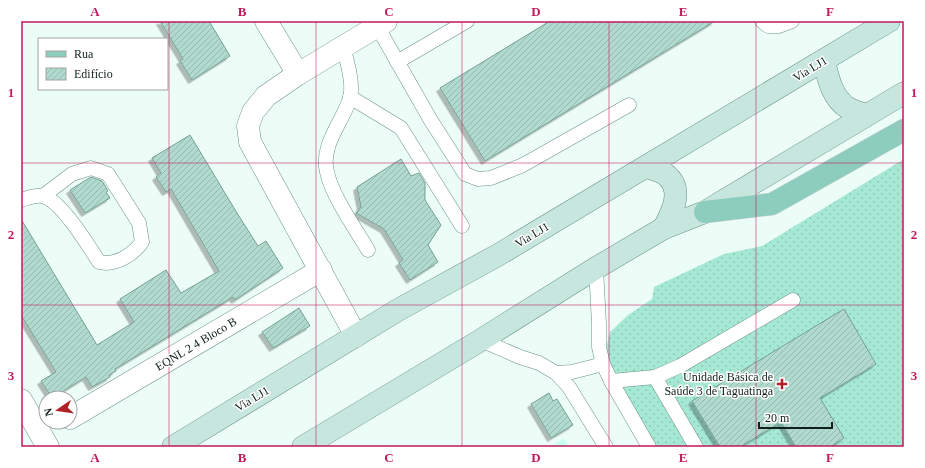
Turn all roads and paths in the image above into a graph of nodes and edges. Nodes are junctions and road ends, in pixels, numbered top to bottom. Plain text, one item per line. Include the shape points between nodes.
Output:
1 (266, 21) edge
2 (467, 21) edge
3 (762, 21) edge
4 (792, 21) edge
5 (890, 21) edge
6 (382, 24) edge
7 (343, 47) junction
8 (824, 61) junction
9 (397, 62) junction
10 (298, 74) junction
11 (904, 93) edge
12 (350, 97) junction
13 (628, 105) dead end
14 (866, 115) junction
15 (904, 130) edge
16 (647, 167) junction
17 (43, 196) junction
18 (21, 200) edge
19 (705, 212) junction
20 (462, 226) dead end
21 (664, 228) junction
22 (368, 250) dead end
23 (596, 268) junction
24 (321, 270) junction
25 (793, 300) dead end
26 (356, 336) junction
27 (480, 340) junction
28 (603, 364) junction
29 (556, 373) junction
30 (656, 377) junction
31 (611, 381) junction
32 (21, 400) edge
33 (78, 413) edge
34 (55, 430) edge
35 (45, 441) edge
36 (173, 447) edge
37 (303, 447) edge
38 (606, 447) edge
39 (649, 447) edge
40 (696, 447) edge

1 - 10 street
2 - 9 lane
3 - 4 lane via 768,26 779,26
5 - 8 main road, Via LJ1
6 - 7 street
6 - 9 lane
7 - 10 street
7 - 12 lane via 350,72
8 - 14 main road via 837,98 848,108
8 - 16 main road, Via LJ1
9 - 13 lane via 465,174 478,179 491,178 523,165
10 - 24 street via 266,96 253,112 248,126 250,142
11 - 14 main road
12 - 20 lane via 401,128
12 - 22 lane via 326,152 326,171 333,189
14 - 19 main road
15 - 19 main road via 772,204
16 - 21 main road via 665,174 673,184 676,194 675,205
16 - 26 main road, Via LJ1
17 - 17 lane via 53,201 66,215 99,262 107,264 119,260 137,250 142,242 139,223 108,174 91,168 72,174
17 - 18 lane
19 - 21 main road
21 - 23 main road
23 - 27 main road
23 - 28 lane via 599,348
24 - 26 street
24 - 33 street, EQNL 2 4 Bloco B
25 - 30 lane via 680,366
26 - 36 main road, Via LJ1
27 - 29 lane via 539,363
27 - 37 main road
28 - 29 lane via 572,372
28 - 31 lane
29 - 38 lane via 569,387
30 - 31 lane
30 - 40 lane
31 - 39 lane
32 - 35 street
34 - 35 street

